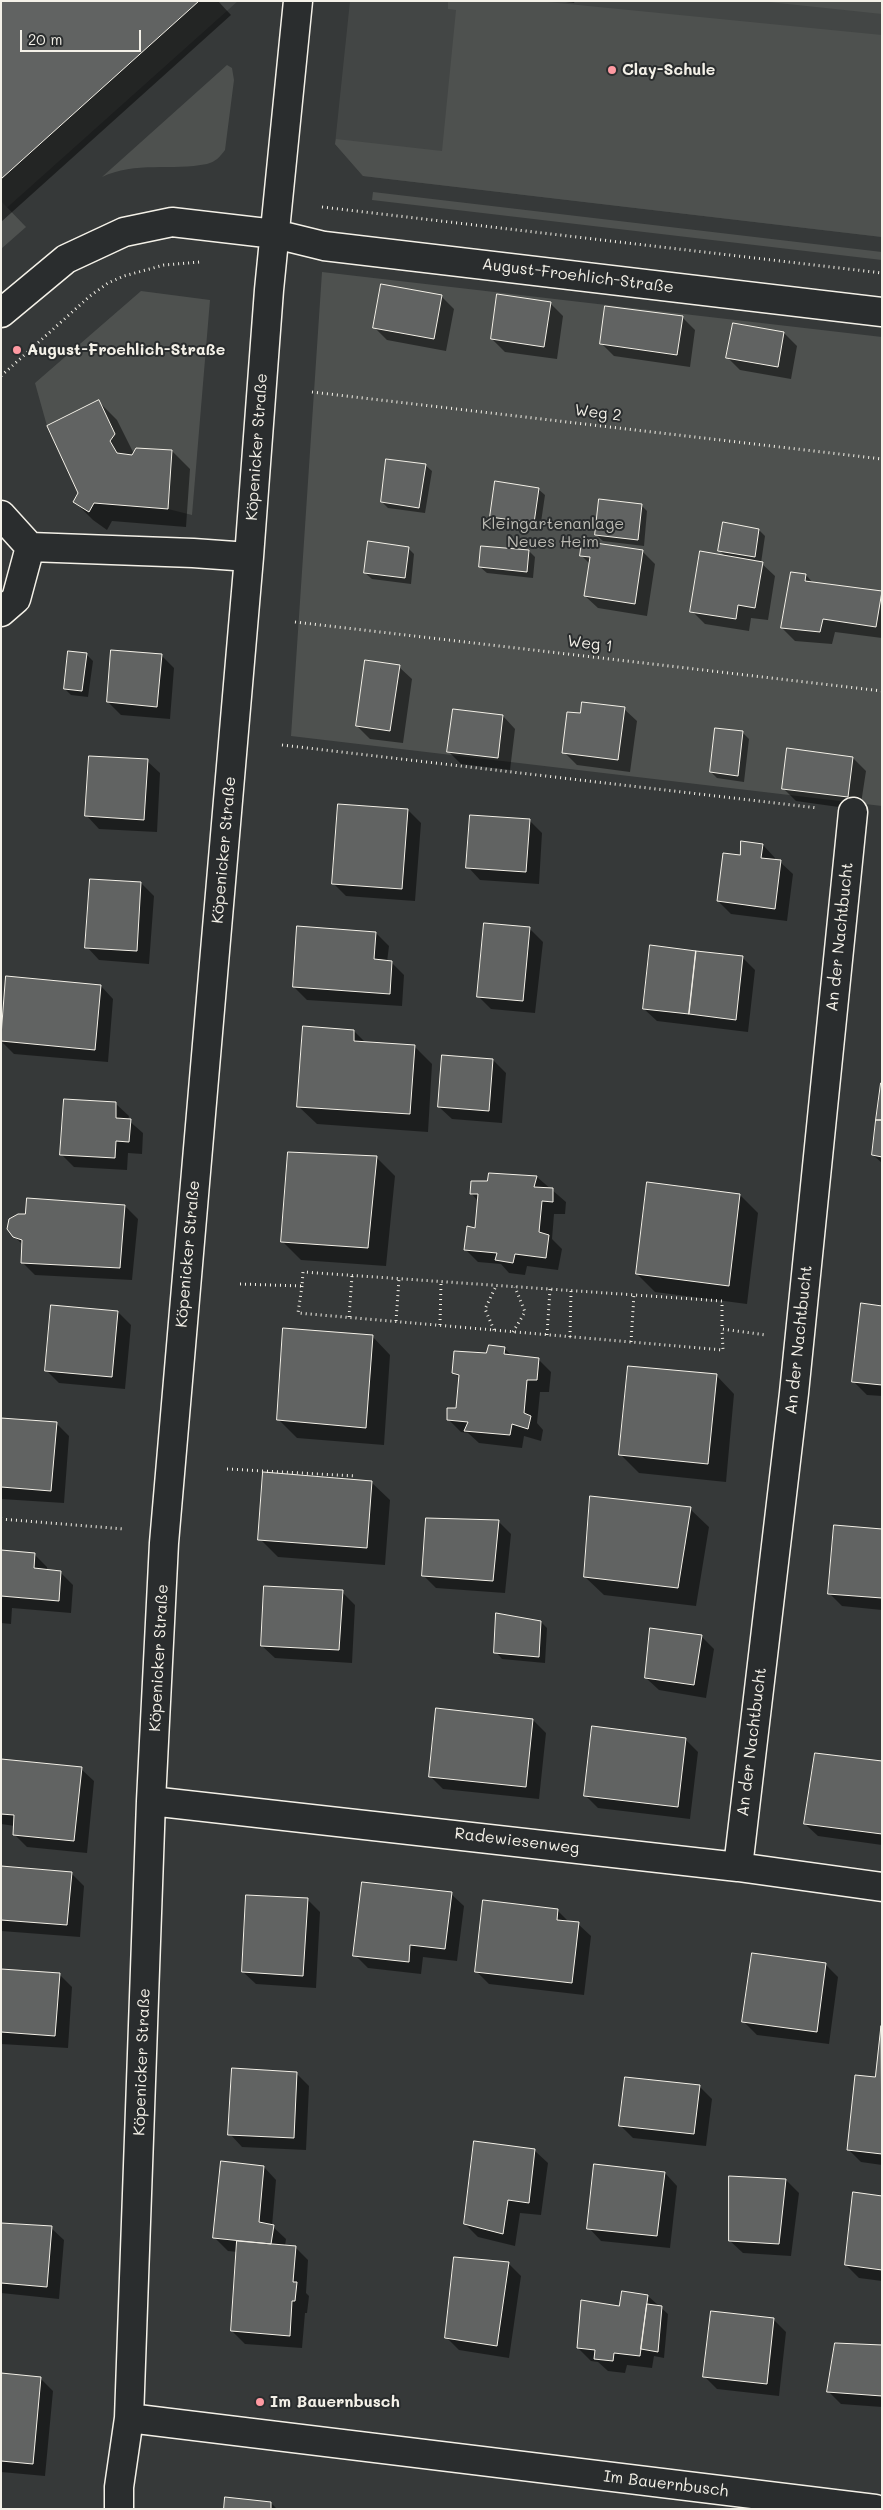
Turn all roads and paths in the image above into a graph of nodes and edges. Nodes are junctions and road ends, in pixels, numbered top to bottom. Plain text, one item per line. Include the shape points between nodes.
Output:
1 (298, 1) edge
2 (275, 234) junction
3 (196, 264) dead end
4 (882, 312) edge
5 (1, 313) edge
6 (1, 376) edge
7 (312, 392) dead end
8 (882, 459) edge
9 (1, 515) edge
10 (30, 547) junction
11 (249, 557) junction
12 (1, 612) edge
13 (296, 622) dead end
14 (882, 691) edge
15 (282, 744) dead end
16 (853, 812) joint
17 (352, 1276) junction
18 (399, 1279) junction
19 (441, 1282) junction
20 (240, 1284) dead end
21 (302, 1286) junction
22 (496, 1286) junction
23 (515, 1287) junction
24 (550, 1289) junction
25 (571, 1291) junction
26 (634, 1294) junction
27 (349, 1317) junction
28 (396, 1322) junction
29 (440, 1325) junction
30 (722, 1329) junction
31 (494, 1330) junction
32 (513, 1332) junction
33 (547, 1335) junction
34 (570, 1337) junction
35 (799, 1339) junction
36 (631, 1342) junction
37 (227, 1469) dead end
38 (356, 1476) dead end
39 (1, 1519) edge
40 (124, 1529) dead end
41 (151, 1801) junction
42 (738, 1867) junction
43 (882, 1887) edge
44 (129, 2418) junction
45 (119, 2509) edge
46 (875, 2509) edge

1 - 2 street, Köpenicker Straße
2 - 4 street, August-Froehlich-Straße via 324,246
2 - 5 street, August-Froehlich-Straße via 172,222 124,232 66,259
2 - 11 street, Köpenicker Straße
3 - 6 path via 164,265 108,284 90,296
7 - 8 path, Weg 2
9 - 10 street
10 - 11 street
10 - 12 street via 16,599
11 - 41 street, Köpenicker Straße via 170,1464
13 - 14 path, Weg 1
15 - 16 path
16 - 35 street, An der Nachtbucht
17 - 18 path
17 - 21 path via 303,1272
17 - 27 path
18 - 19 path
18 - 28 path
19 - 22 path
19 - 29 path
20 - 21 path
21 - 27 path via 298,1313
22 - 23 path
22 - 31 path via 485,1309
23 - 24 path
23 - 32 path via 525,1312
24 - 25 path
24 - 33 path
25 - 26 path
25 - 34 path
26 - 30 path via 722,1301
26 - 36 path
27 - 28 path
28 - 29 path
29 - 31 path
30 - 35 path
30 - 36 path via 722,1350
31 - 32 path
32 - 33 path
33 - 34 path
34 - 36 path
35 - 42 street, An der Nachtbucht
37 - 38 path
39 - 40 path
41 - 42 street, Radewiesenweg
41 - 44 street, Köpenicker Straße
42 - 43 street, Radewiesenweg
44 - 45 street, Köpenicker Straße
44 - 46 street, Im Bauernbusch

